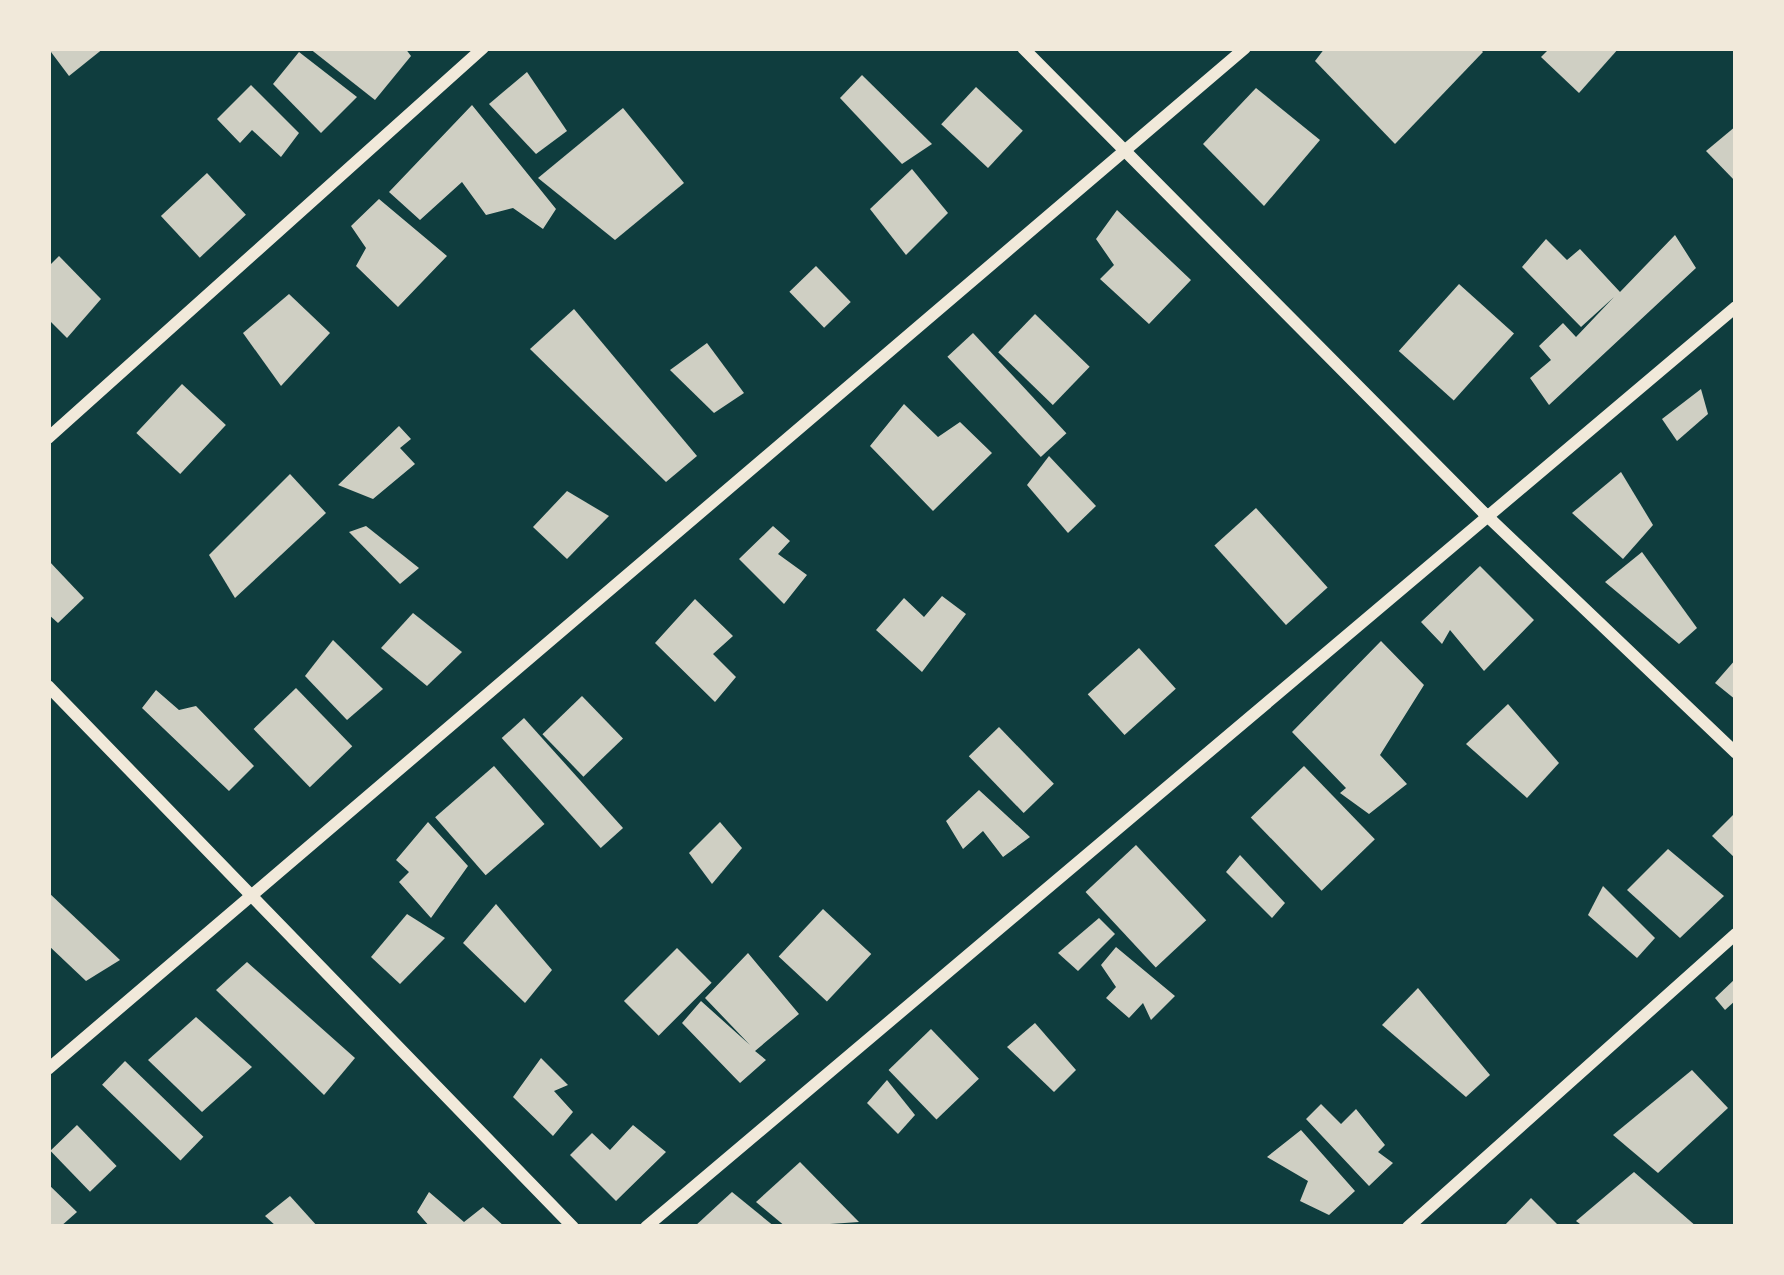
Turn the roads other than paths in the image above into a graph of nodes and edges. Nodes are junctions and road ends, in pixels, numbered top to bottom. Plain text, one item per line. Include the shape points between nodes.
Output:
1 (483, 48) edge
2 (1023, 48) edge
3 (1245, 48) edge
4 (1127, 151) junction
5 (1736, 307) edge
6 (48, 438) edge
7 (1484, 513) junction
8 (48, 686) edge
9 (1736, 753) edge
10 (254, 894) junction
11 (1736, 934) edge
12 (48, 1069) edge
13 (573, 1227) edge
14 (646, 1227) edge
15 (1408, 1227) edge

1 - 6 street
2 - 4 street
3 - 4 street
4 - 7 street
4 - 10 street
5 - 7 street
7 - 9 street
7 - 14 street
8 - 10 street
10 - 12 street
10 - 13 street
11 - 15 street

